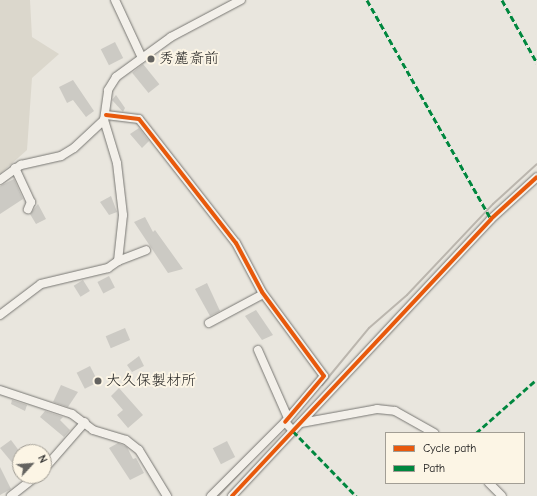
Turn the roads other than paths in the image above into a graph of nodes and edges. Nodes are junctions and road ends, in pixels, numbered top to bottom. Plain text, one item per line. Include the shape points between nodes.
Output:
1 (115, 0) edge
2 (241, 0) edge
3 (142, 58) junction
4 (105, 118) junction
5 (15, 168) junction
6 (537, 177) edge
7 (0, 180) edge
8 (28, 209) dead end
9 (146, 250) dead end
10 (118, 261) junction
11 (261, 295) junction
12 (0, 315) edge
13 (209, 323) dead end
14 (258, 350) dead end
15 (0, 390) edge
16 (84, 422) junction
17 (300, 423) junction
18 (288, 424) junction
19 (432, 432) edge
20 (52, 460) edge
21 (27, 484) edge
22 (490, 484) edge
23 (11, 496) edge
24 (164, 496) edge
25 (212, 496) edge
26 (232, 496) edge
27 (502, 496) edge

1 - 3 street
2 - 3 street via 204,17
3 - 4 street via 116,77 108,90
4 - 5 street via 96,131 61,156
4 - 10 street via 117,163 123,215
4 - 11 street via 139,119 236,243
5 - 7 street
5 - 8 street via 31,202
6 - 17 street via 491,219
9 - 10 street
10 - 12 street via 108,268 41,284
11 - 13 street
11 - 18 street via 321,372
14 - 18 street
15 - 16 street
16 - 20 street
16 - 24 street via 93,430 126,440 139,450
17 - 18 street
17 - 19 street via 377,409 395,411
18 - 25 street
18 - 26 street
21 - 23 street
22 - 27 street

